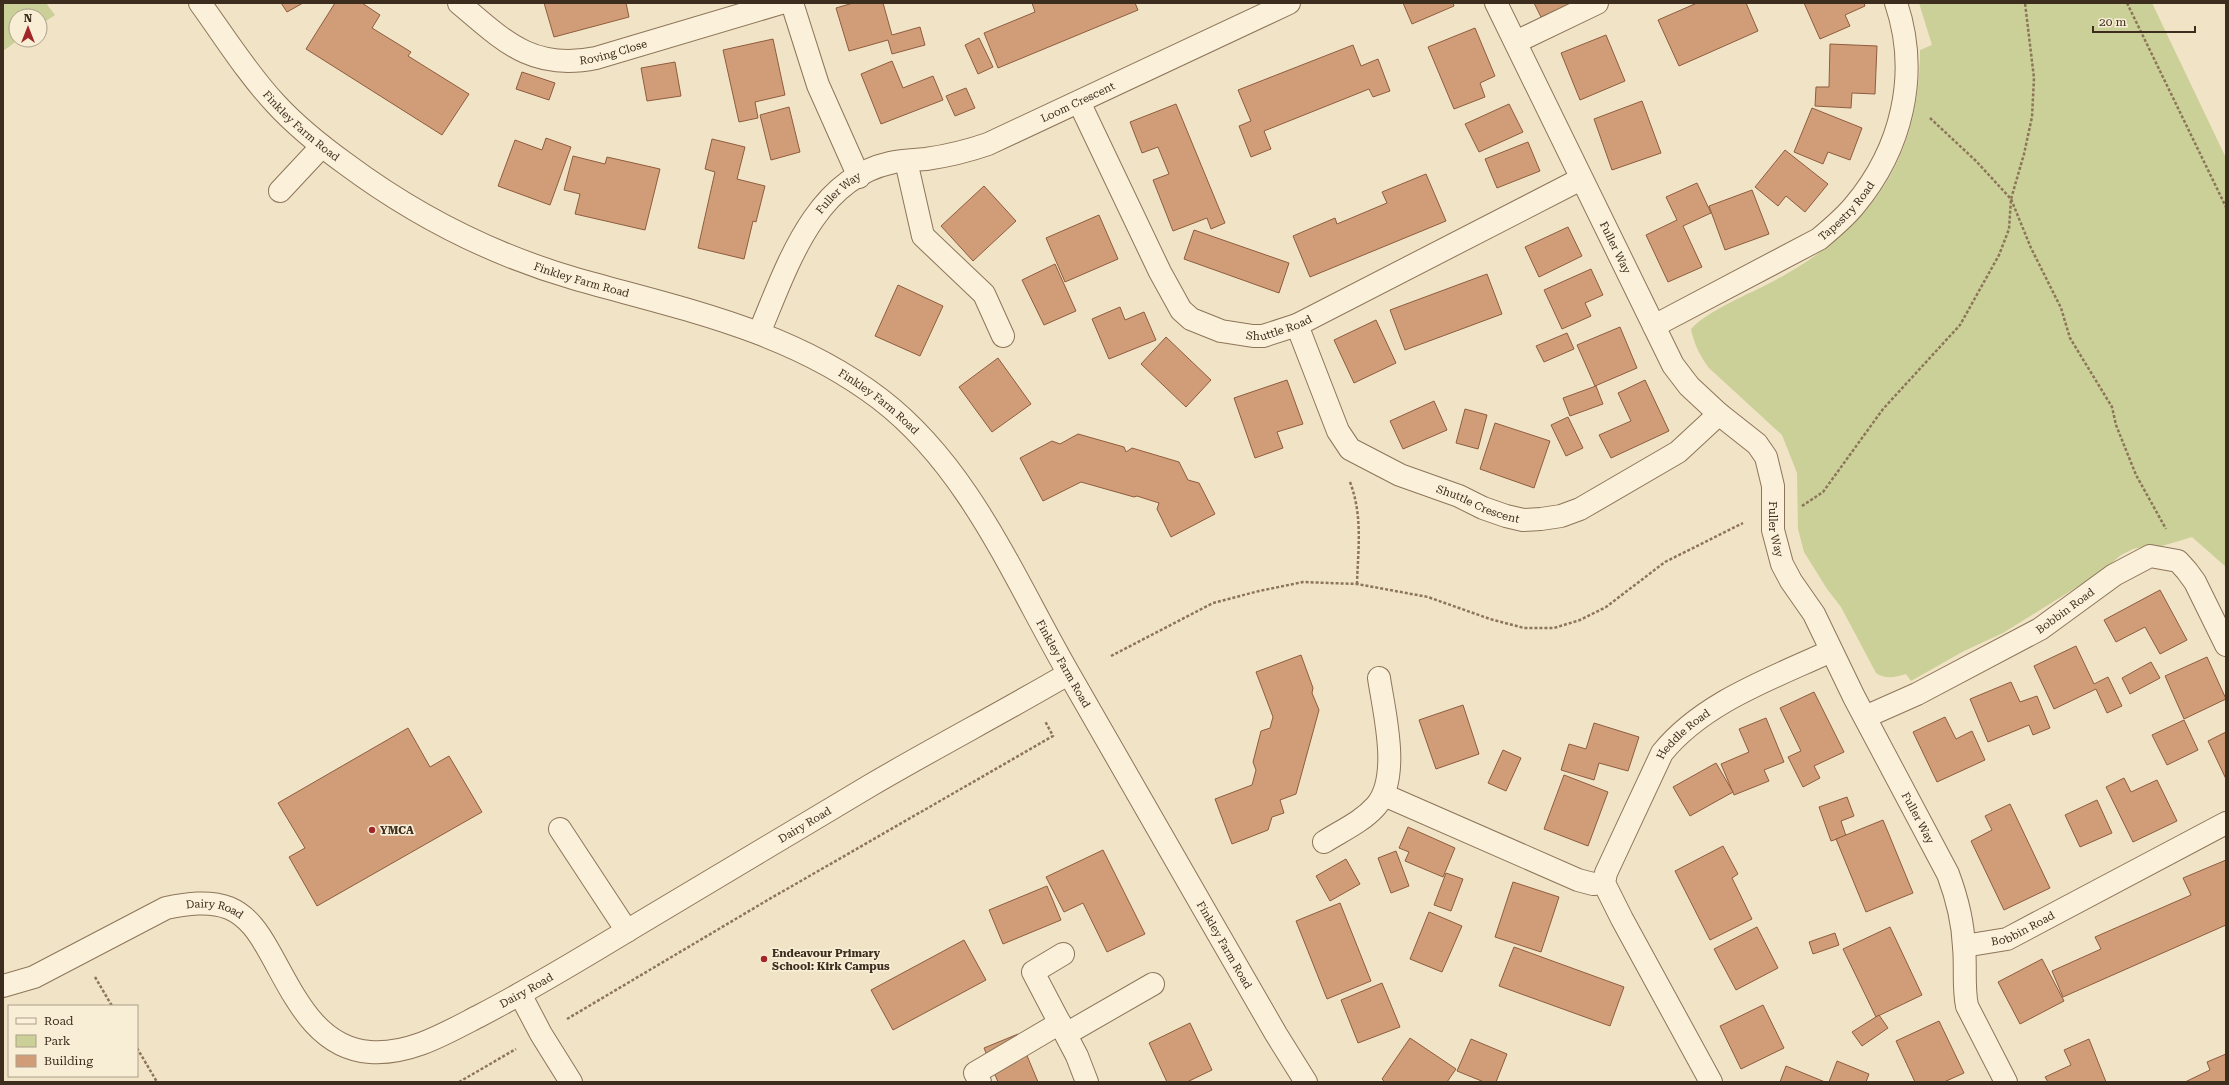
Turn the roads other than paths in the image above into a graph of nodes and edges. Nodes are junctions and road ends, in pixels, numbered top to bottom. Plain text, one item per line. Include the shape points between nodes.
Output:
1 (200, 3) edge
2 (459, 3) edge
3 (781, 3) edge
4 (792, 3) edge
5 (1289, 3) edge
6 (1496, 3) edge
7 (1597, 3) edge
8 (1896, 3) edge
9 (1516, 42) junction
10 (1079, 102) junction
11 (322, 146) junction
12 (906, 161) junction
13 (859, 177) junction
14 (1581, 179) junction
15 (280, 191) dead end
16 (1297, 325) junction
17 (1654, 326) junction
18 (759, 333) junction
19 (1003, 336) dead end
20 (1719, 414) junction
21 (2226, 645) edge
22 (1831, 651) junction
23 (1068, 674) junction
24 (1379, 678) dead end
25 (1865, 716) junction
26 (1384, 795) junction
27 (2226, 823) edge
28 (560, 829) dead end
29 (1324, 842) dead end
30 (1604, 883) junction
31 (627, 931) junction
32 (1964, 946) junction
33 (1063, 954) dead end
34 (1153, 984) dead end
35 (3, 986) edge
36 (520, 994) junction
37 (1063, 1028) junction
38 (1086, 1078) edge
39 (571, 1082) edge
40 (980, 1082) edge
41 (1306, 1082) edge
42 (1711, 1082) edge
43 (2006, 1082) edge

1 - 11 street, Finkley Farm Road via 276,104
2 - 3 street, Roving Close via 508,44 557,61 578,62
4 - 13 street, Fuller Way via 821,92
5 - 10 street, Loom Crescent
6 - 9 street, Fuller Way
7 - 9 street
8 - 17 street, Tapestry Road via 1904,36 1905,101 1889,153 1854,207 1819,239
9 - 14 street, Fuller Way
10 - 12 street, Loom Crescent via 988,144 946,156
10 - 16 street, Shuttle Road via 1160,272 1186,314 1202,325 1253,336 1263,336
11 - 15 street
11 - 18 street, Finkley Farm Road via 391,196 484,246 576,278 668,302
12 - 13 street, Loom Crescent via 889,163
12 - 19 street via 923,236 984,294
13 - 18 street, Fuller Way via 837,190 813,218 799,241
14 - 16 street, Shuttle Road
14 - 17 street, Fuller Way
16 - 20 street, Shuttle Crescent via 1338,431 1350,449 1400,475 1459,496 1483,508 1523,520 1561,516 1580,509 1678,452
17 - 20 street, Fuller Way via 1681,378
18 - 23 street, Finkley Farm Road via 822,362 853,381 896,412 923,438 971,502
20 - 22 street, Fuller Way via 1757,444 1766,457 1772,486 1776,548 1791,581 1814,614
21 - 25 street, Bobbin Road via 2196,582 2178,561 2150,556 2114,575 2040,629 1917,694
22 - 25 street, Fuller Way
22 - 30 street, Heddle Road via 1729,700 1699,718 1672,741 1662,753 1606,873
23 - 31 street, Dairy Road via 874,783
23 - 41 street, Finkley Farm Road
24 - 26 street via 1388,748 1388,774
25 - 32 street, Fuller Way via 1948,874 1957,897
26 - 29 street via 1364,817
26 - 30 street via 1578,880 1593,884
27 - 32 street, Bobbin Road via 2007,939
28 - 31 street
30 - 42 street
31 - 36 street, Dairy Road
32 - 43 street, Fuller Way via 1964,993 1967,1006
33 - 37 street via 1033,972
34 - 37 street
35 - 36 street, Dairy Road via 34,978 166,908 187,903 228,907 244,916 258,932 312,1022 336,1043 352,1050 392,1052 414,1046 435,1038
36 - 39 street
37 - 38 street
37 - 40 street via 975,1073

